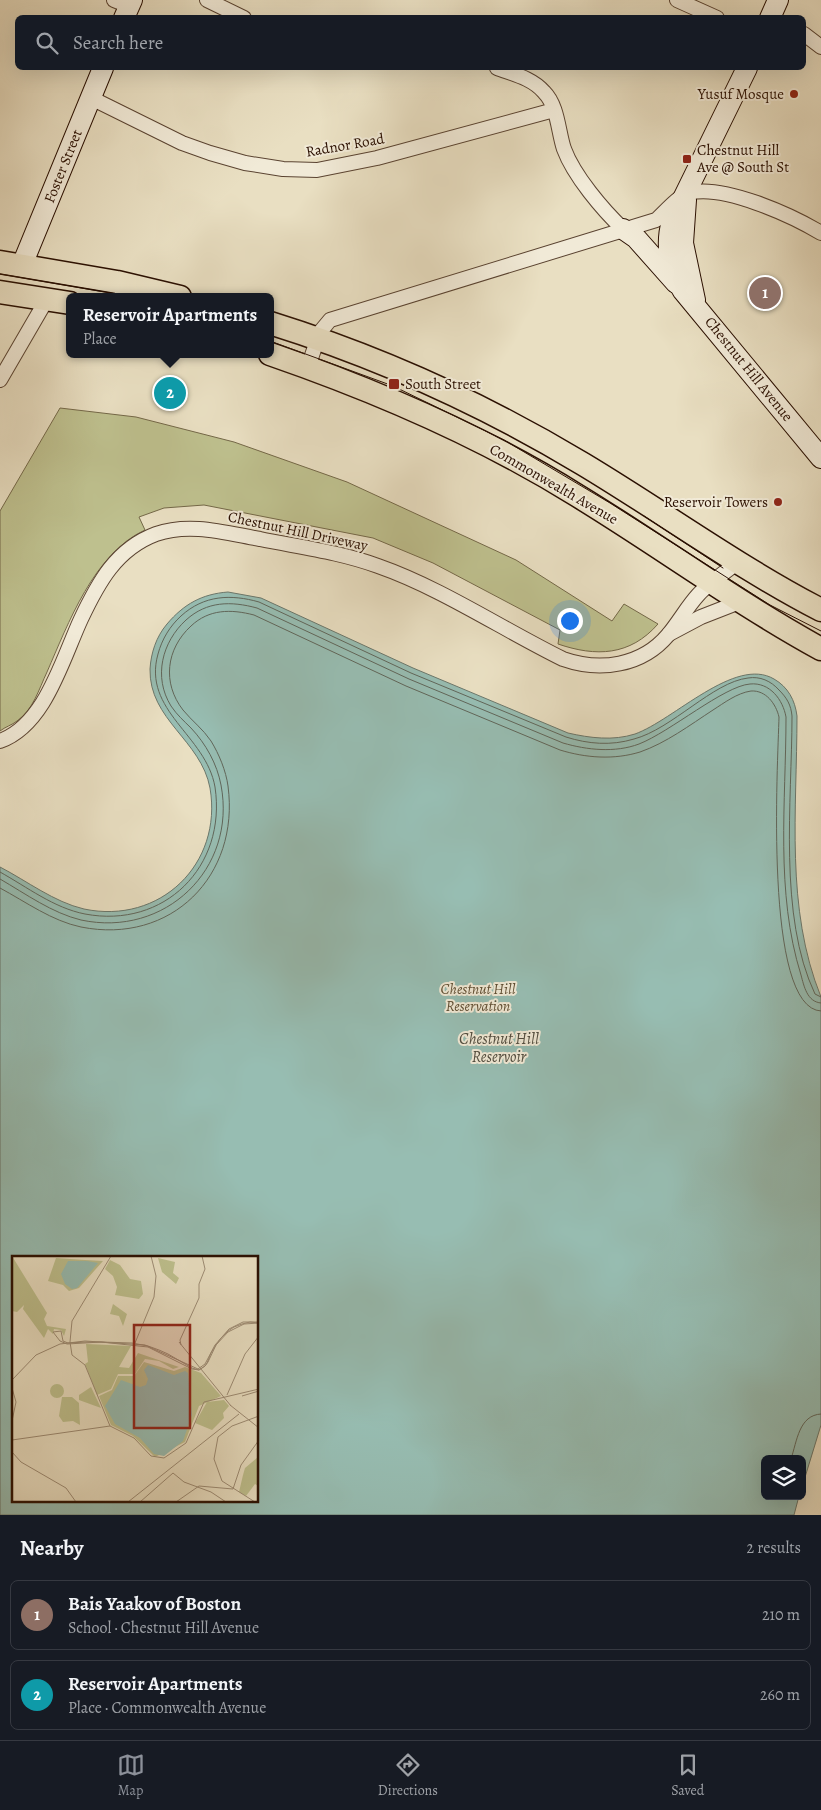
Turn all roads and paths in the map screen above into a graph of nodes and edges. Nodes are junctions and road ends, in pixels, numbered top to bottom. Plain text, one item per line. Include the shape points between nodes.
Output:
1 (207, 0) edge
2 (676, 0) edge
3 (238, 15) edge
4 (710, 15) edge
5 (806, 36) edge
6 (821, 47) edge
7 (103, 70) edge
8 (503, 70) edge
9 (746, 70) edge
10 (91, 98) junction
11 (554, 110) junction
12 (687, 193) junction
13 (623, 229) junction
14 (821, 233) edge
15 (0, 262) edge
16 (22, 265) junction
17 (0, 292) edge
18 (163, 293) edge
19 (689, 297) junction
20 (47, 299) junction
21 (66, 302) edge
22 (274, 324) edge
23 (318, 338) junction
24 (274, 355) edge
25 (308, 367) junction
26 (0, 380) edge
27 (821, 458) edge
28 (737, 563) junction
29 (712, 583) junction
30 (742, 601) junction
31 (821, 610) edge
32 (669, 634) junction
33 (821, 649) edge
34 (0, 741) edge

1 - 3 street
2 - 4 street
5 - 6 street
7 - 10 main road, Foster Street
8 - 11 street via 540,87
9 - 12 main road, Chestnut Hill Avenue
10 - 11 street, Radnor Road via 182,143 210,153 283,169 317,170 377,158
10 - 16 main road, Foster Street
11 - 13 street via 569,161
12 - 13 street via 656,220
12 - 14 street via 708,190 758,204
12 - 19 main road, Chestnut Hill Avenue via 672,221 669,237 671,264
13 - 19 main road via 636,238
13 - 23 street via 337,317 324,327
15 - 16 main road
16 - 18 main road
17 - 20 main road
19 - 27 main road, Chestnut Hill Avenue
20 - 21 main road
20 - 26 street
22 - 23 main road, Commonwealth Avenue
23 - 25 street
23 - 28 main road, Commonwealth Avenue via 425,381 506,421 621,487
24 - 25 main road, Commonwealth Avenue
25 - 29 main road, Commonwealth Avenue via 420,412 540,473
28 - 29 street, Chestnut Hill Driveway
28 - 31 main road, Commonwealth Avenue
29 - 30 main road, Commonwealth Avenue
29 - 32 street, Chestnut Hill Driveway via 686,609
30 - 32 street, Chestnut Hill Driveway
30 - 33 main road, Commonwealth Avenue
32 - 34 street, Chestnut Hill Driveway via 647,652 623,663 576,664 412,580 376,565 218,531 171,530 131,547 110,566 94,591 39,711 24,727

